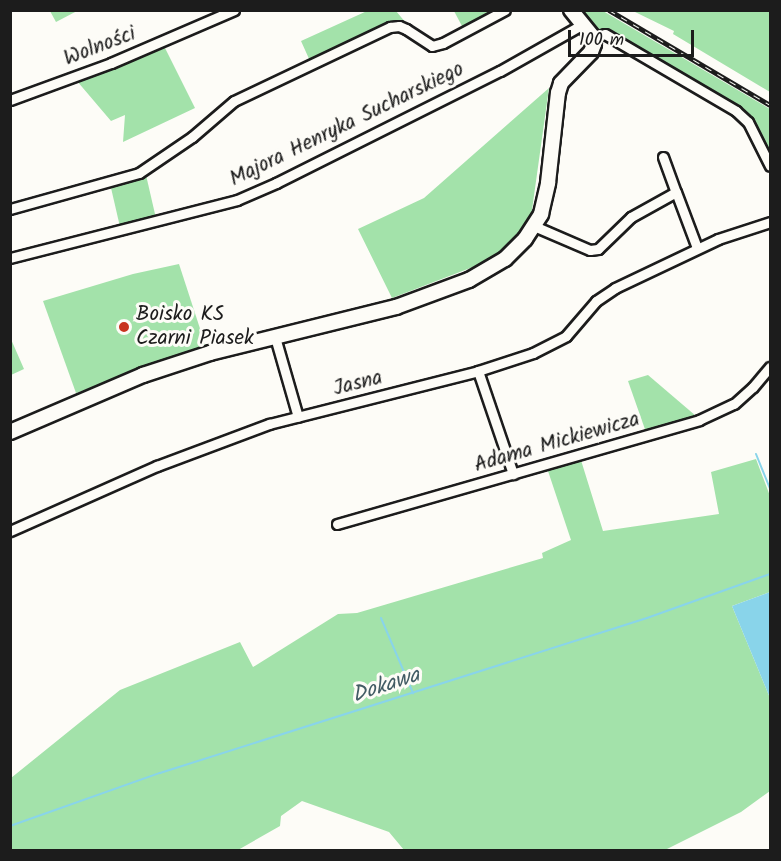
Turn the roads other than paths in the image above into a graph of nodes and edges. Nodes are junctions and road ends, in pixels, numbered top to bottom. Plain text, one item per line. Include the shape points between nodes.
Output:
1 (234, 10) edge
2 (505, 10) edge
3 (571, 10) edge
4 (583, 24) junction
5 (593, 37) junction
6 (10, 100) edge
7 (663, 157) dead end
8 (771, 166) edge
9 (676, 192) junction
10 (10, 209) edge
11 (771, 222) edge
12 (534, 226) junction
13 (697, 248) junction
14 (10, 258) edge
15 (275, 337) junction
16 (771, 367) edge
17 (478, 371) junction
18 (298, 417) junction
19 (10, 432) edge
20 (513, 474) junction
21 (337, 524) dead end
22 (10, 531) edge

1 - 6 street, Wolności via 111,63
2 - 10 street via 432,46 406,29 390,27 234,101 192,137 139,173
3 - 4 street
4 - 5 street
4 - 14 street, Majora Henryka Sucharskiego via 490,76 237,200
5 - 8 street via 605,34 736,111 748,122
5 - 12 street via 591,52 561,83 545,200
7 - 9 street
9 - 12 street via 631,217 598,249 590,250
9 - 13 street
11 - 13 street, Jasna
12 - 15 street via 505,259 469,280 396,307
13 - 17 street, Jasna via 615,288 596,301 566,336 547,347
15 - 18 street
15 - 19 street via 210,352 143,375
16 - 20 street, Adama Mickiewicza via 734,404 699,420
17 - 18 street, Jasna
17 - 20 street
18 - 22 street, Jasna via 157,466
20 - 21 street, Adama Mickiewicza

